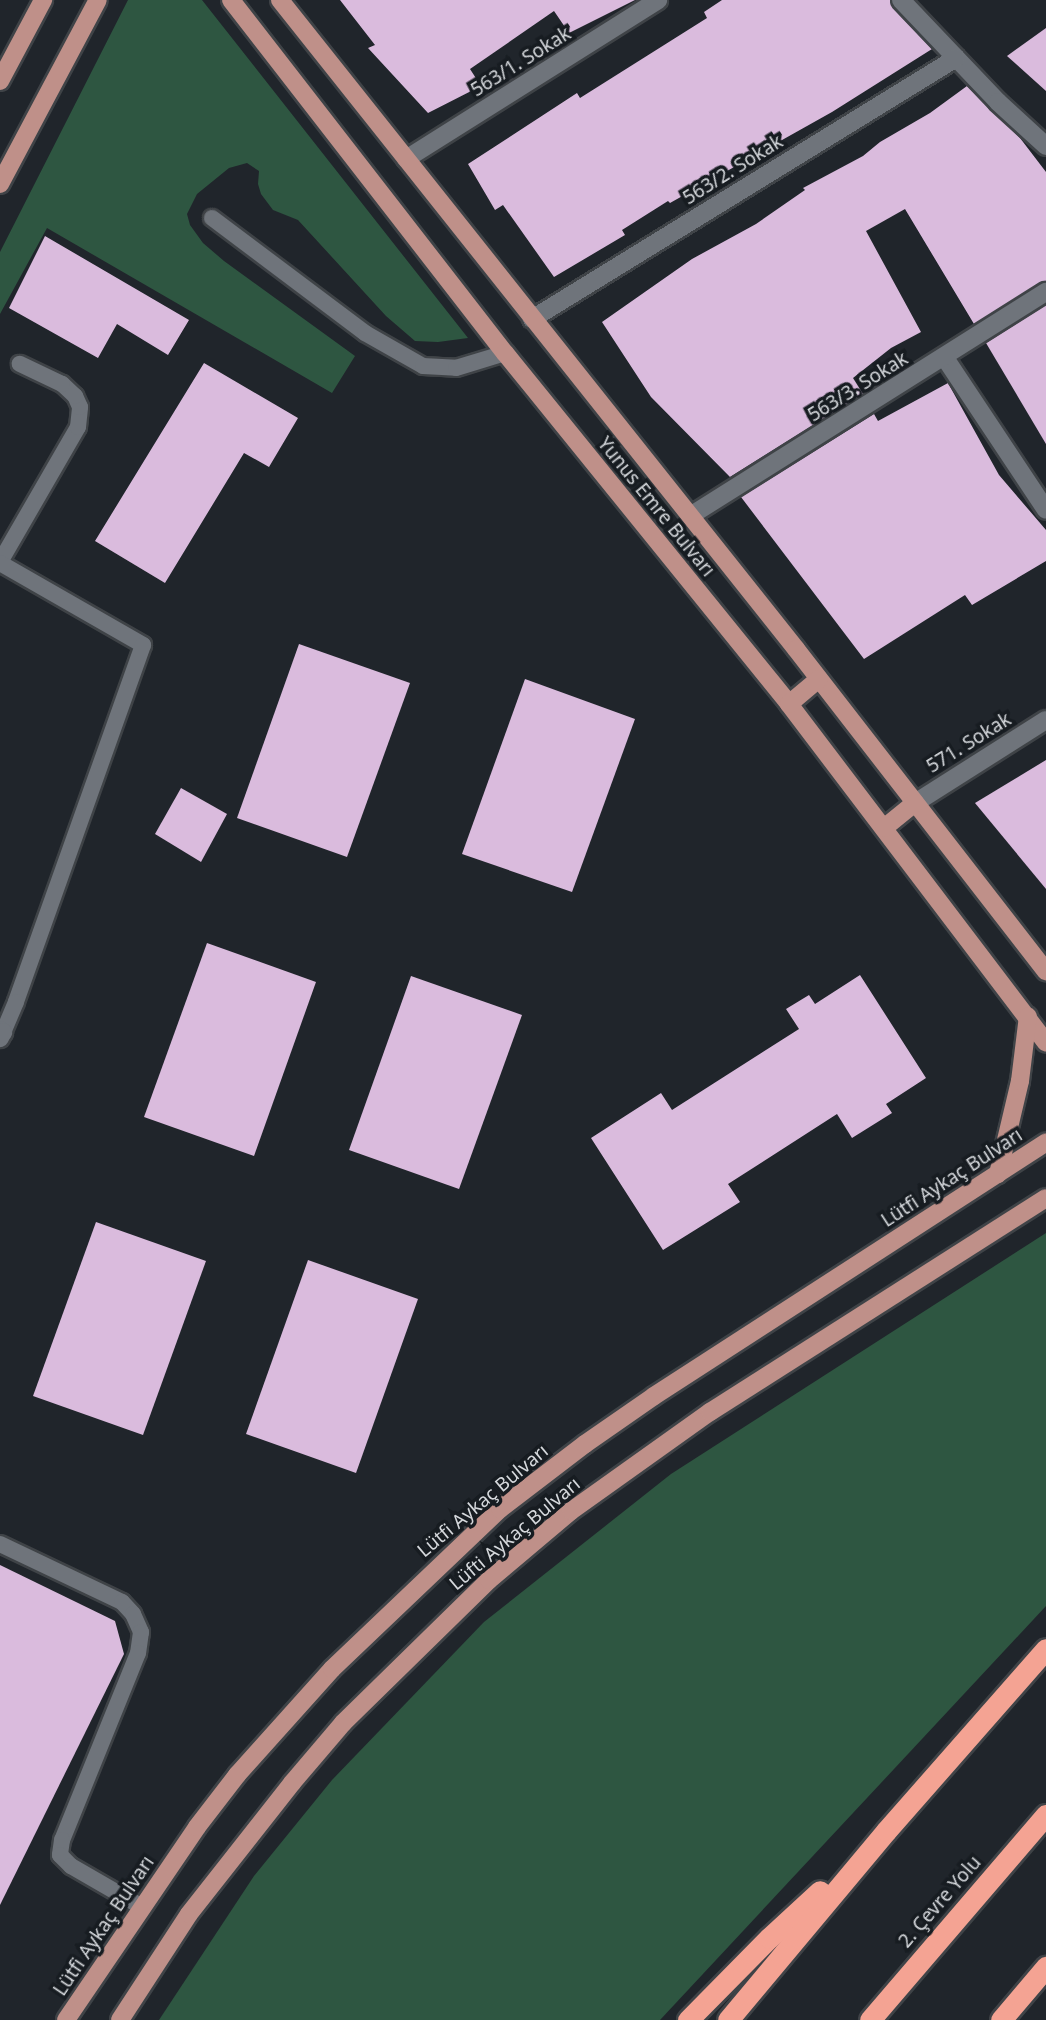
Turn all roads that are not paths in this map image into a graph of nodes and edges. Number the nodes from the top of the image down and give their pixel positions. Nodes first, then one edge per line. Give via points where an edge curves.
1 (43, 0) edge
2 (97, 0) edge
3 (231, 0) edge
4 (279, 0) edge
5 (659, 0) edge
6 (901, 0) edge
7 (956, 58) junction
8 (0, 81) edge
9 (1046, 146) edge
10 (406, 159) junction
11 (0, 184) edge
12 (212, 218) dead end
13 (1046, 292) edge
14 (532, 319) junction
15 (505, 353) junction
16 (945, 358) junction
17 (20, 364) dead end
18 (1046, 510) edge
19 (690, 516) junction
20 (0, 563) edge
21 (819, 679) junction
22 (789, 704) junction
23 (1046, 720) edge
24 (915, 803) junction
25 (884, 828) junction
26 (1046, 971) edge
27 (1028, 1016) junction
28 (1, 1033) edge
29 (1046, 1042) edge
30 (1046, 1142) edge
31 (998, 1174) junction
32 (1046, 1198) edge
33 (0, 1544) edge
34 (1046, 1649) edge
35 (1046, 1815) edge
36 (886, 1831) junction
37 (142, 1907) junction
38 (1046, 1967) edge
39 (66, 2020) edge
40 (120, 2020) edge
41 (688, 2020) edge
42 (728, 2020) edge
43 (870, 2020) edge
44 (1001, 2020) edge

1 - 8 main road
2 - 11 main road
3 - 15 main road, Yunus Emre Bulvarı
4 - 10 main road, Yunus Emre Bulvarı
5 - 10 street, 563/1. Sokak
6 - 7 street
7 - 9 street
7 - 14 street, 563/2. Sokak
10 - 14 main road, Yunus Emre Bulvarı
12 - 15 lane via 365,333 423,366 456,368
13 - 16 street, 563/3. Sokak
14 - 19 main road, Yunus Emre Bulvarı
15 - 22 main road, Yunus Emre Bulvarı
16 - 18 street
16 - 19 street, 563/3. Sokak
17 - 20 lane via 62,384 75,396 80,407 78,427
19 - 21 main road, Yunus Emre Bulvarı
20 - 28 lane via 143,645
21 - 22 main road
21 - 24 main road, Yunus Emre Bulvarı
22 - 25 main road, Yunus Emre Bulvarı
23 - 24 street, 571. Sokak
24 - 25 main road
24 - 26 main road, Yunus Emre Bulvarı
25 - 27 main road, Yunus Emre Bulvarı
27 - 29 main road, Yunus Emre Bulvarı
27 - 31 main road via 1020,1081
30 - 31 main road, Lütfi Aykaç Bulvarı
31 - 37 main road, Lütfi Aykaç Bulvarı via 654,1396 500,1509 323,1678 237,1776
32 - 40 main road, Lüfti Aykaç Bulvarı via 710,1412 571,1511 489,1580 343,1723 292,1783 189,1914
33 - 37 lane via 122,1602 141,1632 138,1653 62,1840 60,1855
34 - 36 highway
35 - 43 highway, 2. Çevre Yolu
36 - 41 highway
36 - 42 highway
37 - 39 main road, Lütfi Aykaç Bulvarı
38 - 44 highway

